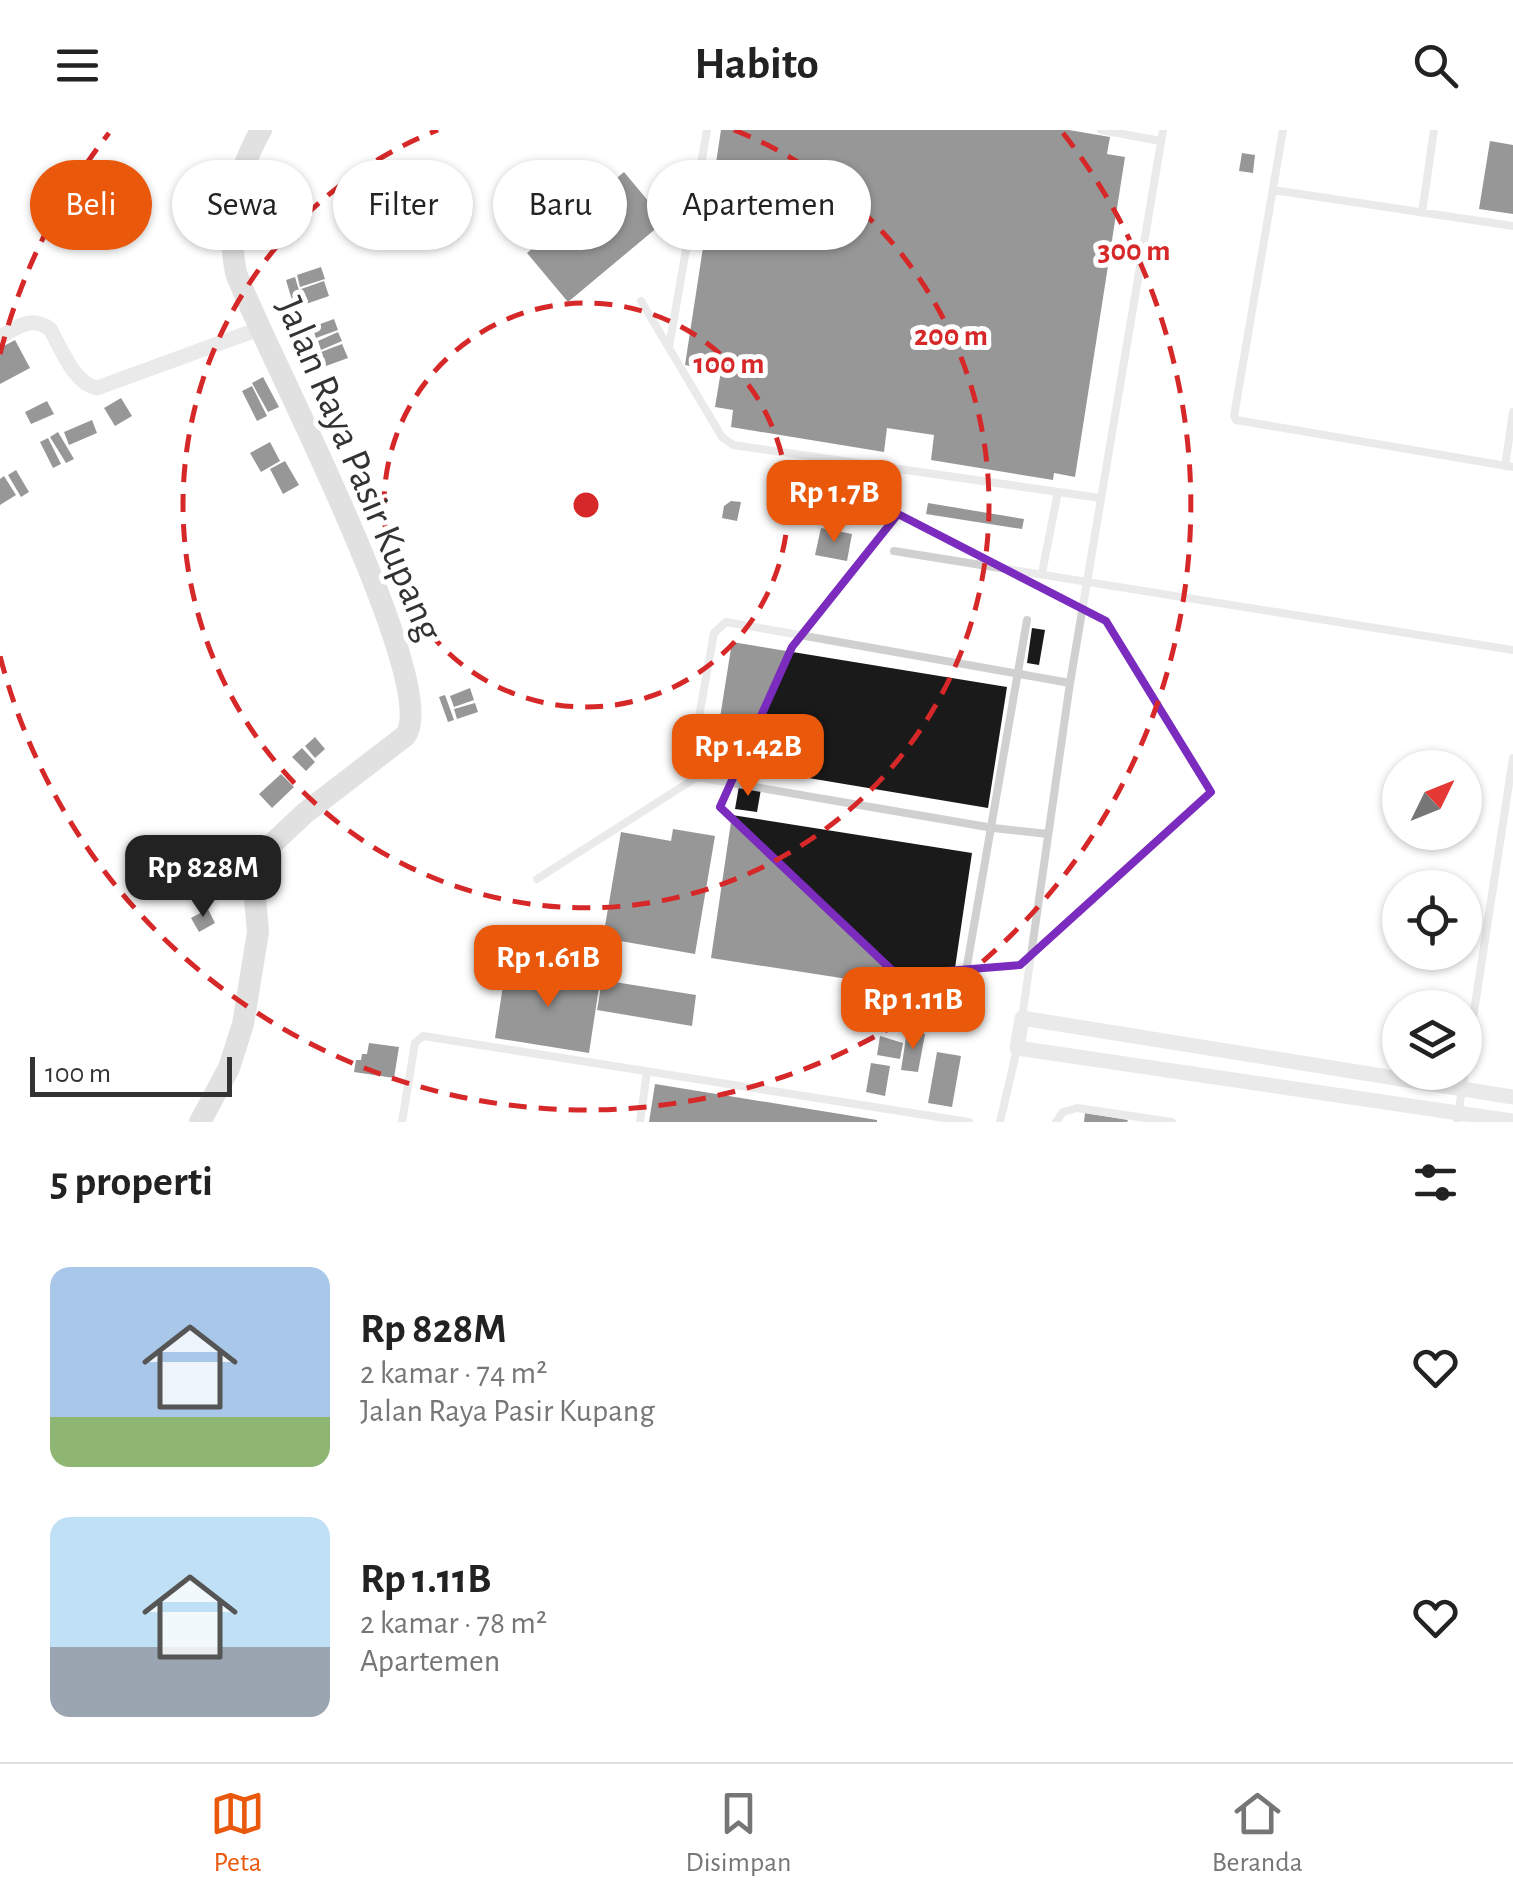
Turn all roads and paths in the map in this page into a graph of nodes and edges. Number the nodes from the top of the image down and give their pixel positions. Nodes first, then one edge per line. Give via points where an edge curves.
1 (261, 130) edge
2 (707, 130) edge
3 (1101, 130) edge
4 (1163, 130) edge
5 (1283, 130) edge
6 (1434, 130) edge
7 (1161, 140) junction
8 (1273, 190) junction
9 (1422, 213) junction
10 (1513, 226) edge
11 (641, 301) dead end
12 (260, 328) junction
13 (0, 338) edge
14 (668, 348) junction
15 (1513, 412) edge
16 (1509, 467) edge
17 (1058, 492) junction
18 (1100, 498) junction
19 (894, 551) dead end
20 (1042, 573) junction
21 (1088, 580) junction
22 (1027, 620) dead end
23 (1513, 650) edge
24 (1016, 675) junction
25 (1070, 683) junction
26 (1513, 758) edge
27 (697, 778) junction
28 (993, 828) junction
29 (1048, 834) junction
30 (537, 879) dead end
31 (965, 978) dead end
32 (1478, 990) edge
33 (1022, 1018) junction
34 (1017, 1048) junction
35 (647, 1072) junction
36 (1382, 1075) edge
37 (1463, 1090) edge
38 (1474, 1090) edge
39 (1513, 1097) edge
40 (1458, 1117) edge
41 (1513, 1120) edge
42 (948, 1121) edge
43 (200, 1122) edge
44 (402, 1122) edge
45 (640, 1122) edge
46 (970, 1122) edge
47 (1000, 1122) edge
48 (1056, 1122) edge
49 (1172, 1122) edge

1 - 12 street, Jalan Raya Pasir Kupang via 239,177 231,223 236,273
2 - 14 lane
3 - 7 lane
4 - 7 lane
5 - 8 lane
6 - 9 lane
7 - 18 lane
8 - 9 lane
8 - 16 lane via 1236,420
9 - 10 lane
11 - 14 lane
12 - 13 street via 96,388 81,380 42,324 27,322
12 - 43 street, Jalan Raya Pasir Kupang via 394,633 412,722 405,736 305,814 257,864 258,932 243,1024
14 - 17 lane via 732,444
15 - 16 lane
17 - 18 lane
17 - 20 lane
18 - 21 lane
19 - 20 lane
20 - 21 lane
21 - 23 lane
21 - 25 lane
22 - 24 lane
24 - 25 lane
24 - 27 lane via 726,622 718,626 711,650 690,767
24 - 28 lane
25 - 29 lane
26 - 32 lane
27 - 28 lane
27 - 30 lane
28 - 29 lane
28 - 31 lane
29 - 33 lane
33 - 34 street
33 - 36 street
34 - 40 street
34 - 47 lane
35 - 42 lane
35 - 44 lane via 423,1036 415,1043
35 - 45 lane
37 - 40 lane
38 - 39 street
40 - 41 street
42 - 46 lane
48 - 49 lane via 1077,1108

